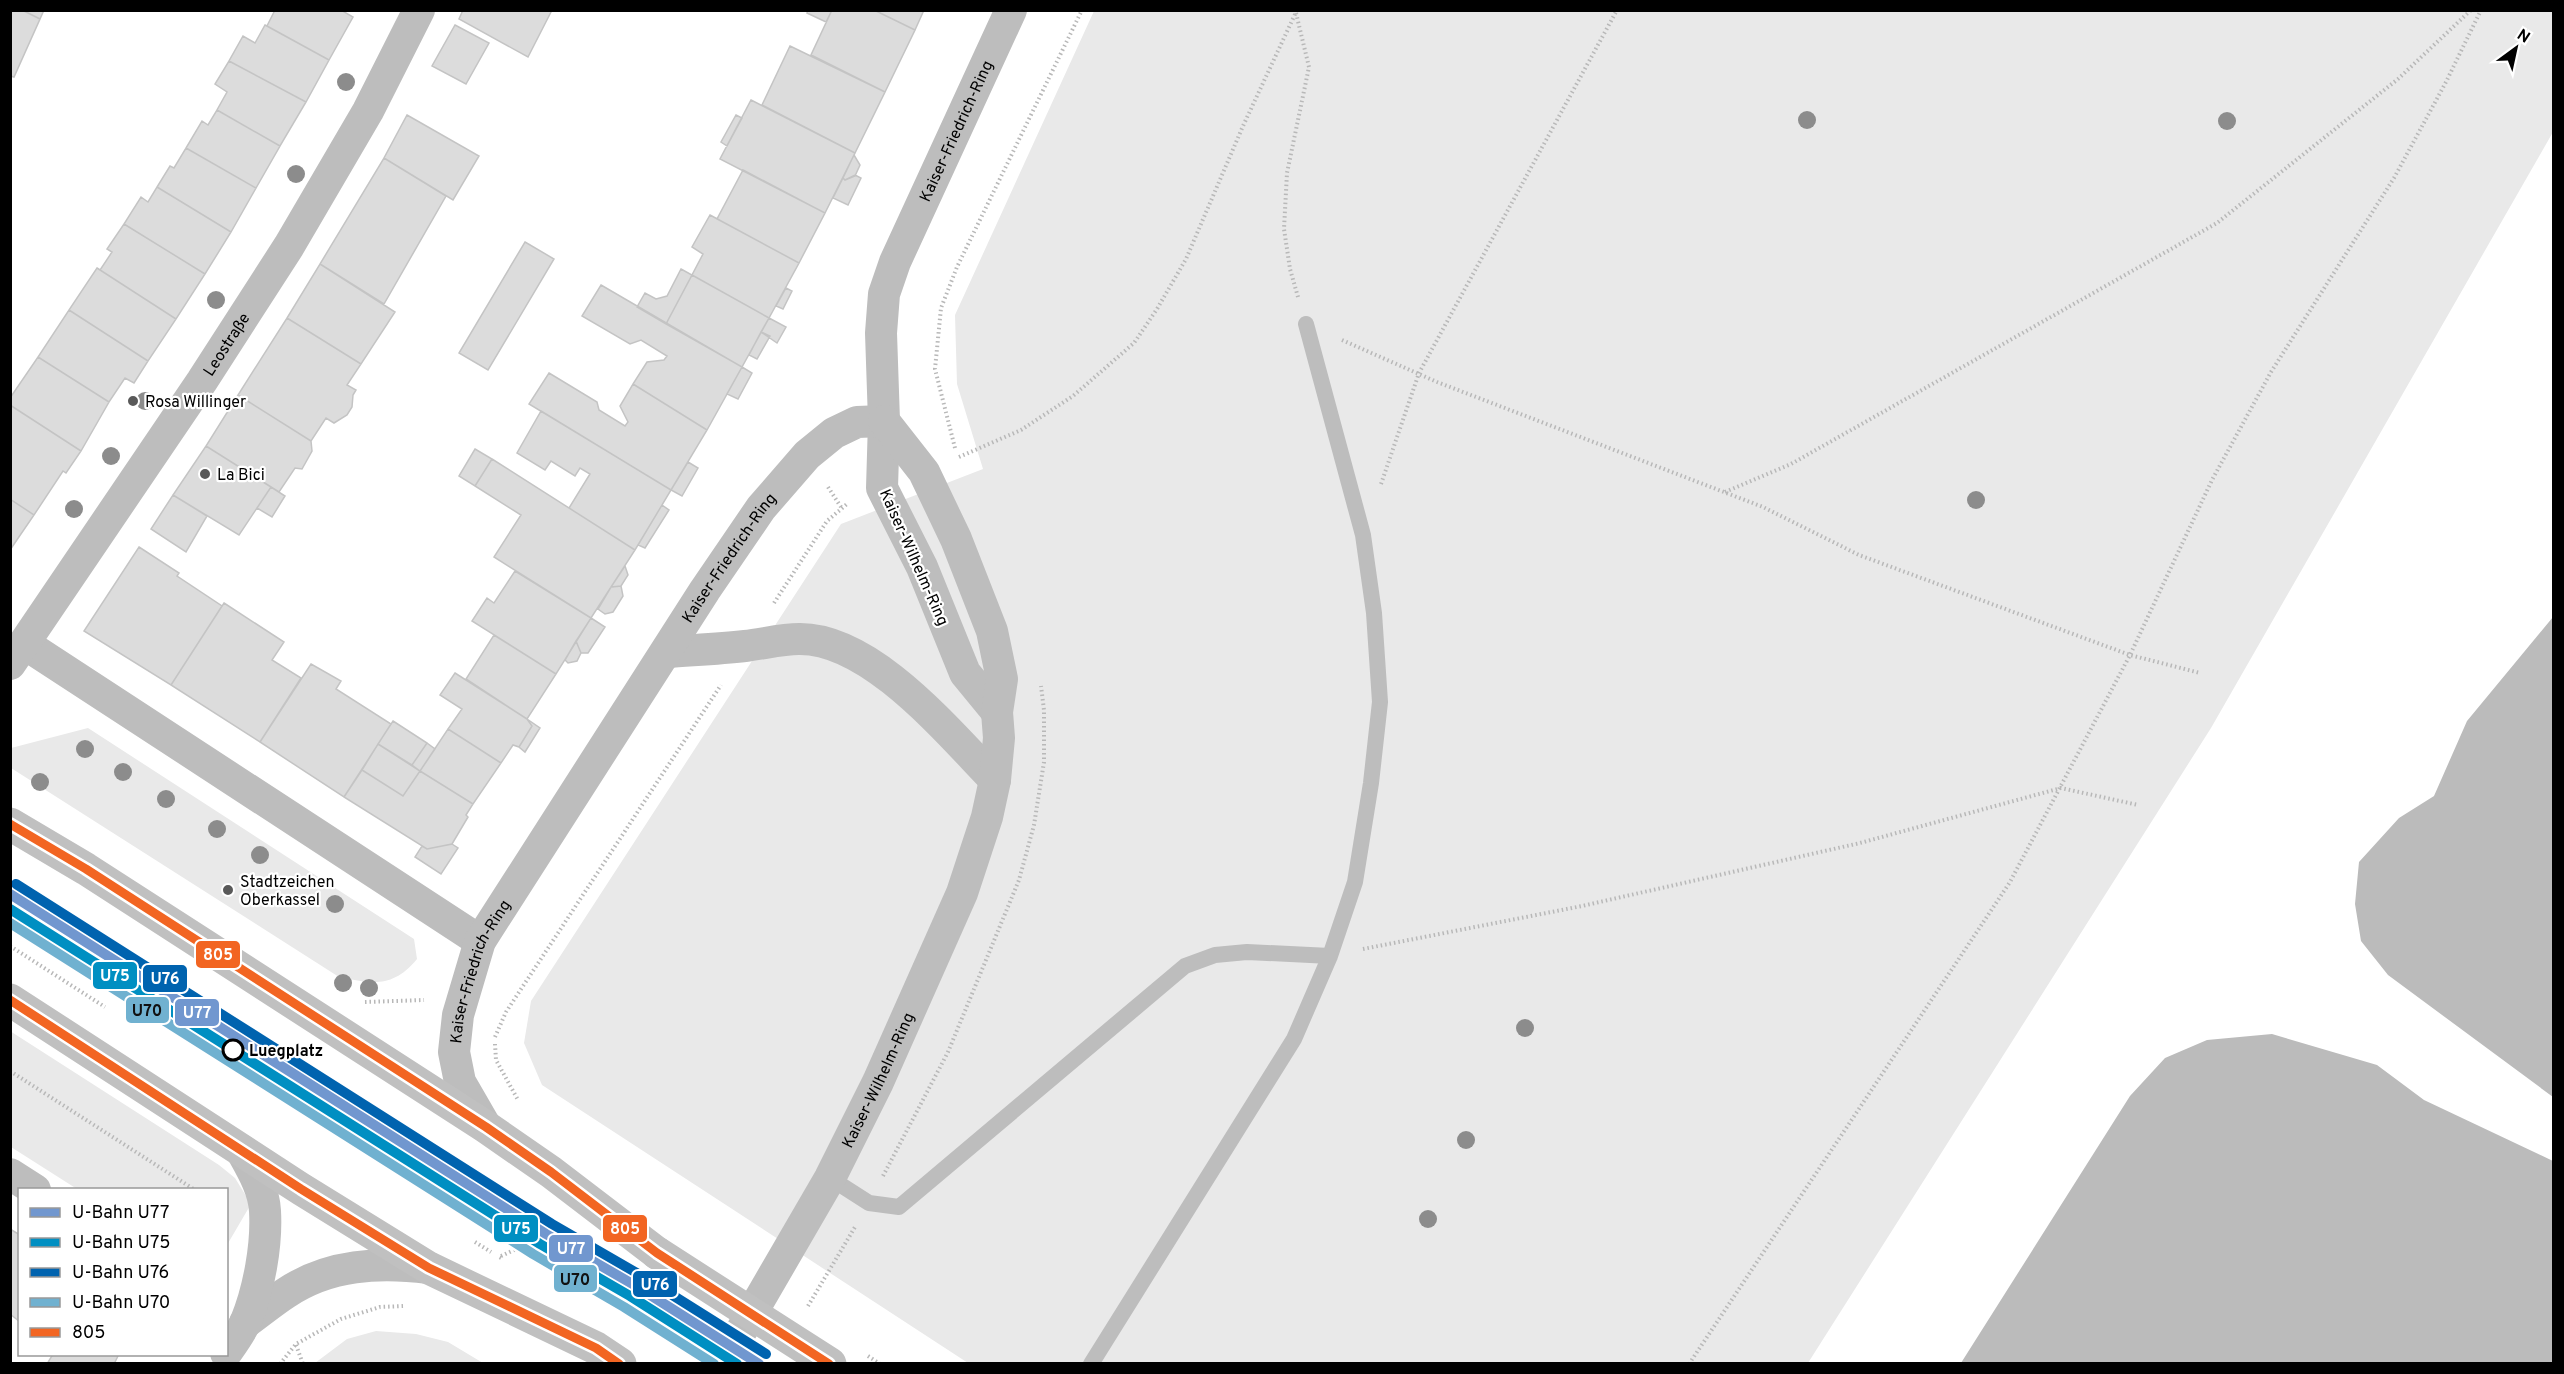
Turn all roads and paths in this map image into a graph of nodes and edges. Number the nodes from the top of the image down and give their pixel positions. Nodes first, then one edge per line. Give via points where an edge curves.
1 (419, 10) edge
2 (1011, 10) edge
3 (1082, 10) edge
4 (1617, 10) edge
5 (2472, 10) edge
6 (2481, 10) edge
7 (1296, 11) edge
8 (1306, 324) junction
9 (1419, 374) junction
10 (884, 421) junction
11 (958, 458) junction
12 (924, 472) junction
13 (882, 488) junction
14 (1724, 493) junction
15 (1363, 535) junction
16 (747, 646) junction
17 (667, 652) junction
18 (18, 654) edge
19 (2130, 655) junction
20 (2200, 673) dead end
21 (997, 712) junction
22 (995, 780) junction
23 (2061, 788) junction
24 (2138, 805) dead end
25 (10, 824) edge
26 (10, 881) edge
27 (480, 941) junction
28 (10, 946) edge
29 (1330, 956) junction
30 (134, 958) dead end
31 (10, 1000) edge
32 (105, 1007) dead end
33 (10, 1071) edge
34 (508, 1083) dead end
35 (486, 1127) junction
36 (241, 1150) junction
37 (550, 1172) junction
38 (10, 1174) edge
39 (830, 1178) junction
40 (31, 1188) edge
41 (192, 1188) edge
42 (501, 1194) dead end
43 (527, 1210) junction
44 (475, 1242) dead end
45 (499, 1257) junction
46 (508, 1263) dead end
47 (429, 1268) junction
48 (380, 1307) dead end
49 (236, 1317) edge
50 (296, 1344) junction
51 (228, 1347) edge
52 (608, 1356) edge
53 (280, 1364) edge
54 (303, 1364) edge
55 (722, 1364) edge
56 (830, 1364) edge
57 (1091, 1364) edge
58 (1689, 1364) edge

1 - 18 street, Leostraße via 368,111 289,246
2 - 10 street, Kaiser-Friedrich-Ring via 895,262 884,294
3 - 11 path via 957,267 941,308 934,369
4 - 9 path
5 - 14 path via 2398,79 2217,223 1791,464
6 - 19 path via 2394,178 2271,372 2212,480
7 - 8 path via 1309,67 1287,173 1284,229 1290,269
7 - 11 path via 1186,259 1134,343 1056,408 1021,430
8 - 9 path
8 - 15 lane
9 - 14 path
9 - 15 path
10 - 12 street, Kaiser-Wilhelm-Ring
10 - 13 street, Kaiser-Wilhelm-Ring
10 - 17 street, Kaiser-Friedrich-Ring via 857,422 834,433 807,455 761,507
11 - 12 path
12 - 21 street, Kaiser-Wilhelm-Ring via 992,631 1002,679
13 - 16 path via 841,507 827,520
13 - 21 street, Kaiser-Wilhelm-Ring via 922,567 965,673
14 - 19 path via 1763,507 1859,555
15 - 29 lane via 1374,613 1380,702 1355,882
16 - 17 street
16 - 22 street via 801,639 851,652 904,690
16 - 34 path via 506,1012 495,1038 496,1060
17 - 27 street, Kaiser-Friedrich-Ring
18 - 27 street
19 - 20 path
19 - 23 path
21 - 22 street, Kaiser-Wilhelm-Ring
22 - 39 street, Kaiser-Wilhelm-Ring via 962,893 878,1082
23 - 24 path
23 - 29 path via 1860,843 1582,906
23 - 58 path via 2010,882
25 - 35 main road via 116,887
26 - 30 path
27 - 35 street, Kaiser-Friedrich-Ring via 458,1015 454,1052 460,1082
28 - 32 path
29 - 39 lane via 1247,951 1215,955 1185,966 899,1207 869,1203
29 - 57 lane via 1294,1039
31 - 36 main road
33 - 41 path
35 - 37 main road
36 - 47 main road
36 - 49 street via 256,1178 265,1210 257,1279
37 - 43 path
37 - 56 main road, bridge via 657,1254
38 - 40 street
39 - 55 street, Kaiser-Wilhelm-Ring
42 - 43 path
43 - 45 path via 557,1230
44 - 45 path
45 - 46 path
47 - 49 street via 358,1265 327,1274
47 - 52 main road
48 - 50 path via 341,1319
49 - 51 street
50 - 53 path
50 - 54 path

